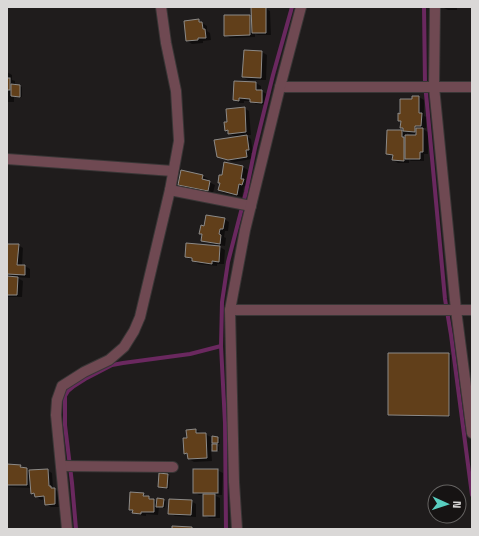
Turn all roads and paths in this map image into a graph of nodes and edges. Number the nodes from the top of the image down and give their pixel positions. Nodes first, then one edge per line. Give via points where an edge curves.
1 (161, 7) edge
2 (301, 7) edge
3 (434, 7) edge
4 (280, 87) junction
5 (434, 87) junction
6 (472, 87) edge
7 (7, 159) edge
8 (172, 171) junction
9 (170, 190) junction
10 (251, 206) junction
11 (230, 310) junction
12 (456, 310) junction
13 (472, 310) edge
14 (472, 433) edge
15 (61, 466) junction
16 (173, 467) dead end
17 (67, 529) edge
18 (237, 529) edge

1 - 8 street via 176,91 179,141
2 - 4 street
3 - 5 street
4 - 5 street
4 - 10 street
5 - 6 street
5 - 12 street
7 - 8 street
8 - 9 street
9 - 10 street
9 - 15 street via 140,316 134,331 124,347 109,360 62,386 57,400 56,415
10 - 11 street
11 - 12 street
11 - 18 street
12 - 13 street
12 - 14 street
15 - 16 street
15 - 17 street

